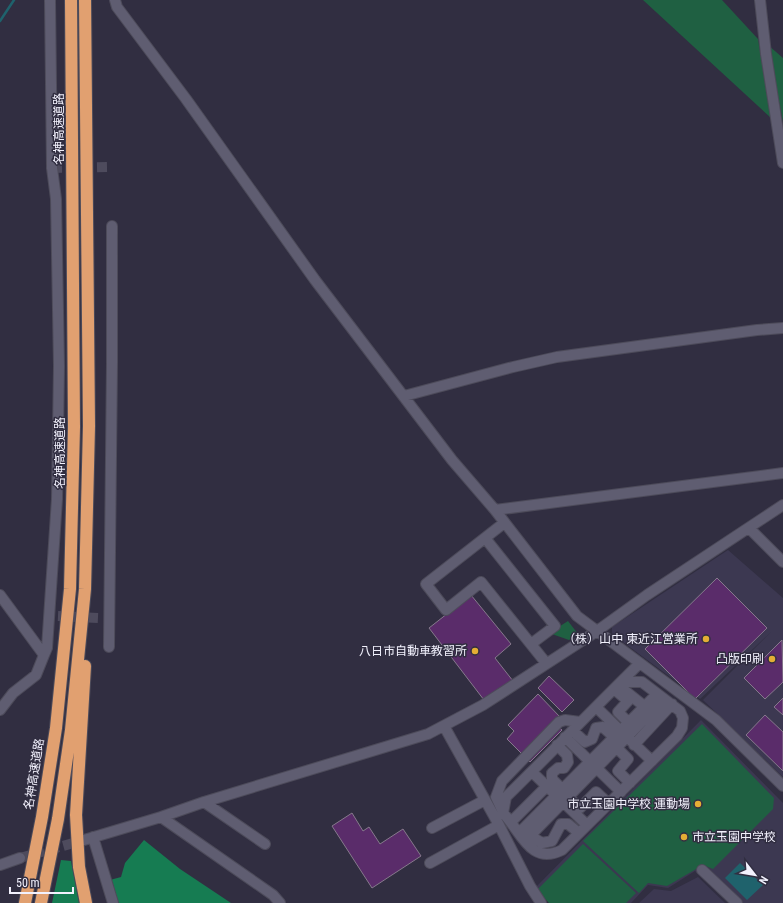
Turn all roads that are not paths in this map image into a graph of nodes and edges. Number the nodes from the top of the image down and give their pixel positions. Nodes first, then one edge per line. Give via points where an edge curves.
1 (50, 0) edge
2 (71, 0) edge
3 (86, 0) edge
4 (115, 0) edge
5 (760, 0) edge
6 (783, 163) edge
7 (112, 226) dead end
8 (783, 328) edge
9 (404, 396) junction
10 (783, 473) edge
11 (88, 495) junction
12 (783, 505) edge
13 (494, 510) junction
14 (504, 523) junction
15 (749, 528) junction
16 (485, 538) junction
17 (783, 562) edge
18 (0, 595) edge
19 (597, 631) junction
20 (531, 644) junction
21 (109, 647) dead end
22 (44, 655) junction
23 (546, 663) junction
24 (640, 663) junction
25 (616, 687) junction
26 (664, 699) junction
27 (644, 706) junction
28 (596, 707) junction
29 (0, 710) edge
30 (580, 722) junction
31 (628, 722) junction
32 (444, 726) junction
33 (569, 734) junction
34 (624, 737) junction
35 (557, 745) junction
36 (617, 748) junction
37 (652, 761) junction
38 (593, 765) junction
39 (532, 772) junction
40 (630, 783) junction
41 (546, 786) junction
42 (783, 786) edge
43 (621, 792) junction
44 (562, 795) junction
45 (485, 800) junction
46 (204, 802) junction
47 (609, 804) junction
48 (503, 813) junction
49 (161, 817) junction
50 (512, 822) junction
51 (499, 825) junction
52 (588, 825) junction
53 (432, 828) dead end
54 (533, 832) junction
55 (579, 833) junction
56 (522, 837) junction
57 (265, 844) dead end
58 (20, 858) tunnel mouth
59 (430, 863) dead end
60 (0, 865) edge
61 (702, 870) dead end
62 (538, 902) edge
63 (25, 903) edge
64 (41, 903) edge
65 (86, 903) edge
66 (113, 903) edge
67 (280, 903) edge
68 (736, 903) edge

1 - 22 street via 52,168 56,199 60,366 54,616
2 - 63 highway, 名神高速道路 via 74,426 70,588 56,728
3 - 11 highway
4 - 9 street via 117,7 311,274
5 - 6 street
7 - 21 street via 112,363 105,618
8 - 9 street via 557,358 512,367
9 - 13 street
10 - 13 street
11 - 64 highway via 81,639 71,730 58,819
11 - 65 highway via 85,691 76,815 79,867
12 - 15 street
13 - 14 street
14 - 16 street
14 - 19 street via 577,616
15 - 17 street
15 - 19 street
16 - 20 street via 555,626
16 - 20 street via 426,584 446,610 481,582
18 - 22 street
19 - 23 street
19 - 24 street
20 - 23 street
22 - 29 street via 36,675 13,693
23 - 32 street via 483,705
24 - 25 street
24 - 42 street via 716,720
25 - 26 street via 623,682 642,682
25 - 27 street
25 - 28 street
25 - 31 street via 628,701 618,712
26 - 27 street
26 - 34 street
26 - 37 street via 680,711 683,718 682,728
27 - 31 street
28 - 30 street
28 - 34 street
30 - 33 street
30 - 48 street via 559,722 502,781 496,798
31 - 34 street
32 - 45 street
32 - 46 street via 428,734
33 - 34 street via 585,742 592,739 596,728 603,727
33 - 35 street
33 - 38 street
34 - 36 street
34 - 37 street
34 - 38 street
35 - 39 street
35 - 44 street via 567,755 568,762 564,768 558,768 552,773 552,779
36 - 38 street
36 - 40 street via 628,759 618,771
37 - 40 street
38 - 43 street
38 - 44 street
39 - 41 street
39 - 48 street via 506,797
40 - 43 street
41 - 44 street
41 - 50 street
43 - 47 street
44 - 47 street via 580,808 596,792
44 - 52 street
44 - 54 street
44 - 56 street
45 - 51 street
45 - 53 street
46 - 49 street
46 - 57 street
47 - 52 street
48 - 50 street
49 - 66 street via 89,838
49 - 67 street
50 - 56 street
51 - 59 street
51 - 62 street
52 - 55 street
54 - 55 street via 534,838 542,843 552,841 561,824 568,824
54 - 56 street
55 - 56 street via 562,850 552,855 536,852
58 - 60 street
61 - 68 street

